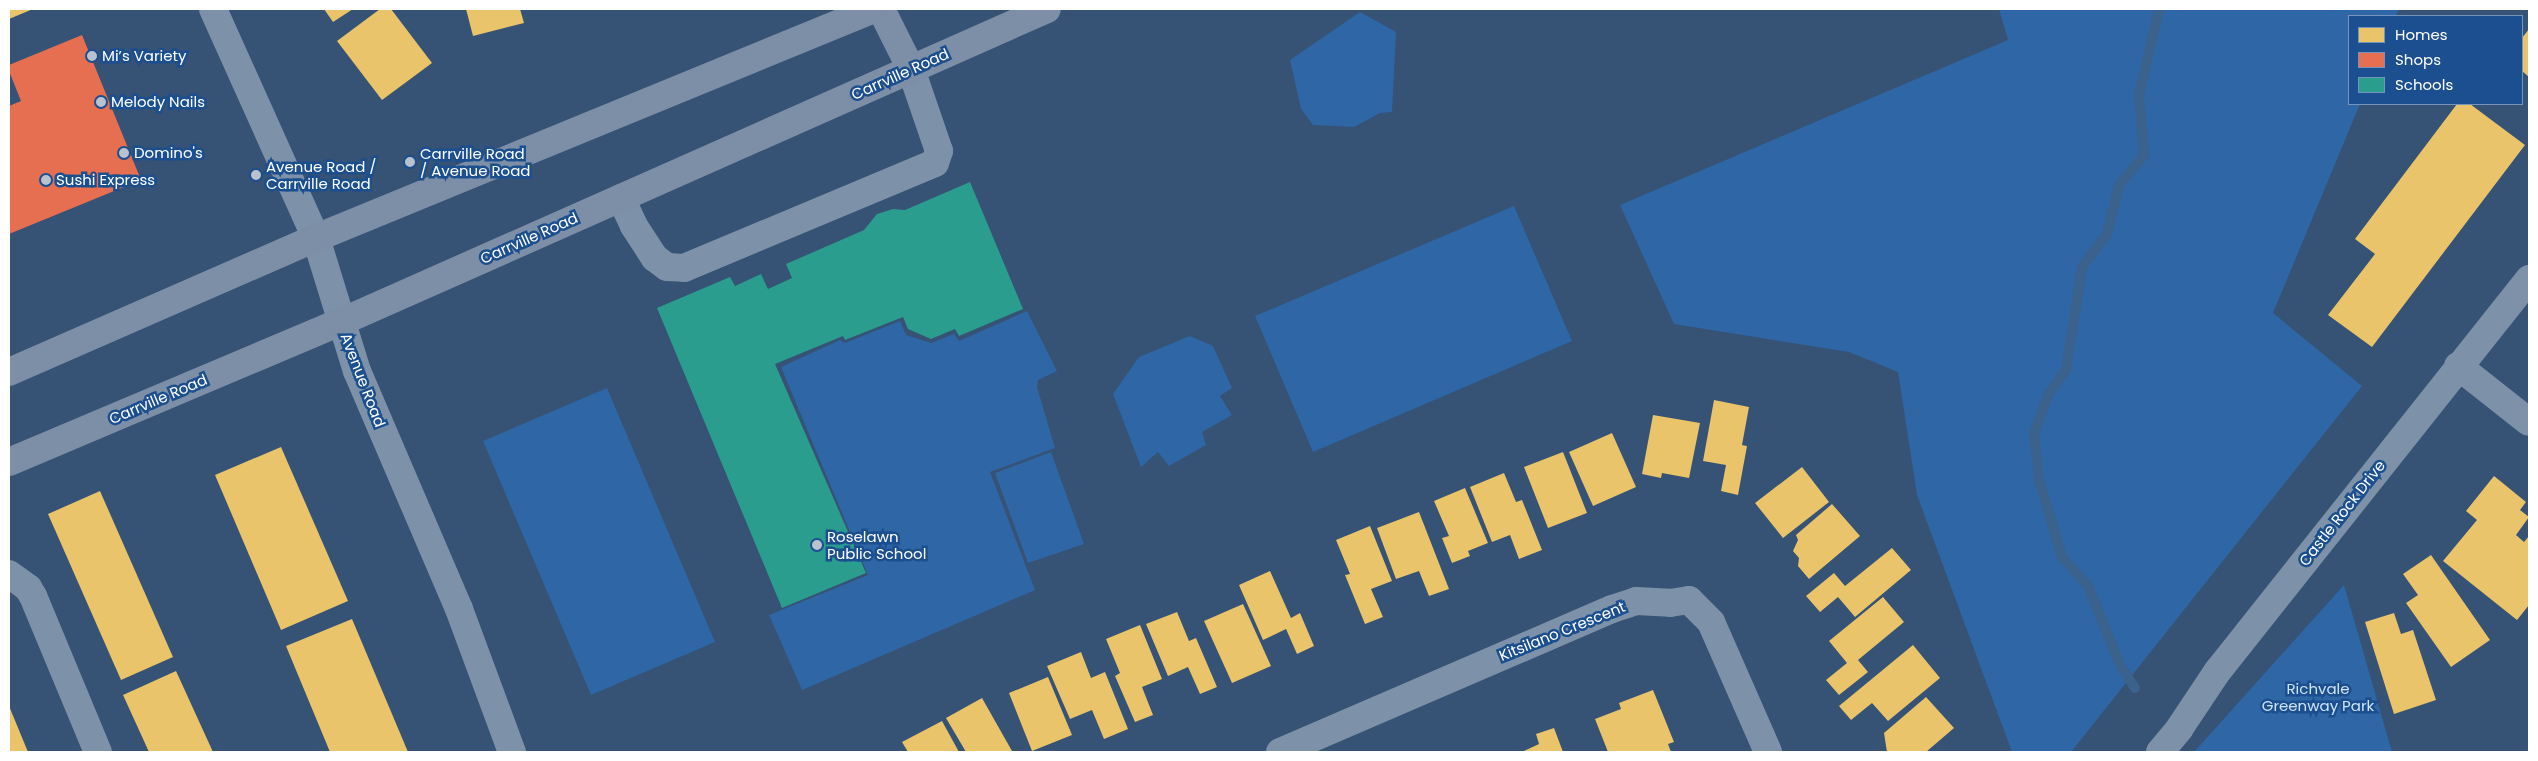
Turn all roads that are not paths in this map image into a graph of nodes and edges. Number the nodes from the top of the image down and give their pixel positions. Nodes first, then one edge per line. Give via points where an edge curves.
1 (213, 9) edge
2 (874, 9) edge
3 (881, 9) edge
4 (1047, 9) edge
5 (911, 69) junction
6 (621, 198) junction
7 (316, 238) junction
8 (2529, 279) edge
9 (341, 322) junction
10 (2458, 366) junction
11 (9, 372) edge
12 (2529, 422) edge
13 (9, 462) edge
14 (9, 574) edge
15 (98, 752) edge
16 (512, 752) edge
17 (1280, 752) edge
18 (1768, 752) edge
19 (2160, 752) edge

1 - 7 street, Avenue Road
2 - 7 main road
3 - 5 main road
4 - 5 main road, Carrville Road
5 - 6 main road, Carrville Road
5 - 6 street via 939,150 935,163 684,268 667,267 655,258
6 - 9 main road, Carrville Road
7 - 9 street, Avenue Road
7 - 11 main road
8 - 10 street, Castle Rock Drive
9 - 13 main road, Carrville Road
9 - 16 street, Avenue Road via 357,371 459,609
10 - 12 street
10 - 19 street, Castle Rock Drive via 2217,672 2179,730
14 - 15 street via 28,588 33,596
17 - 18 street, Kitsilano Crescent via 1612,608 1636,601 1689,600 1711,622

